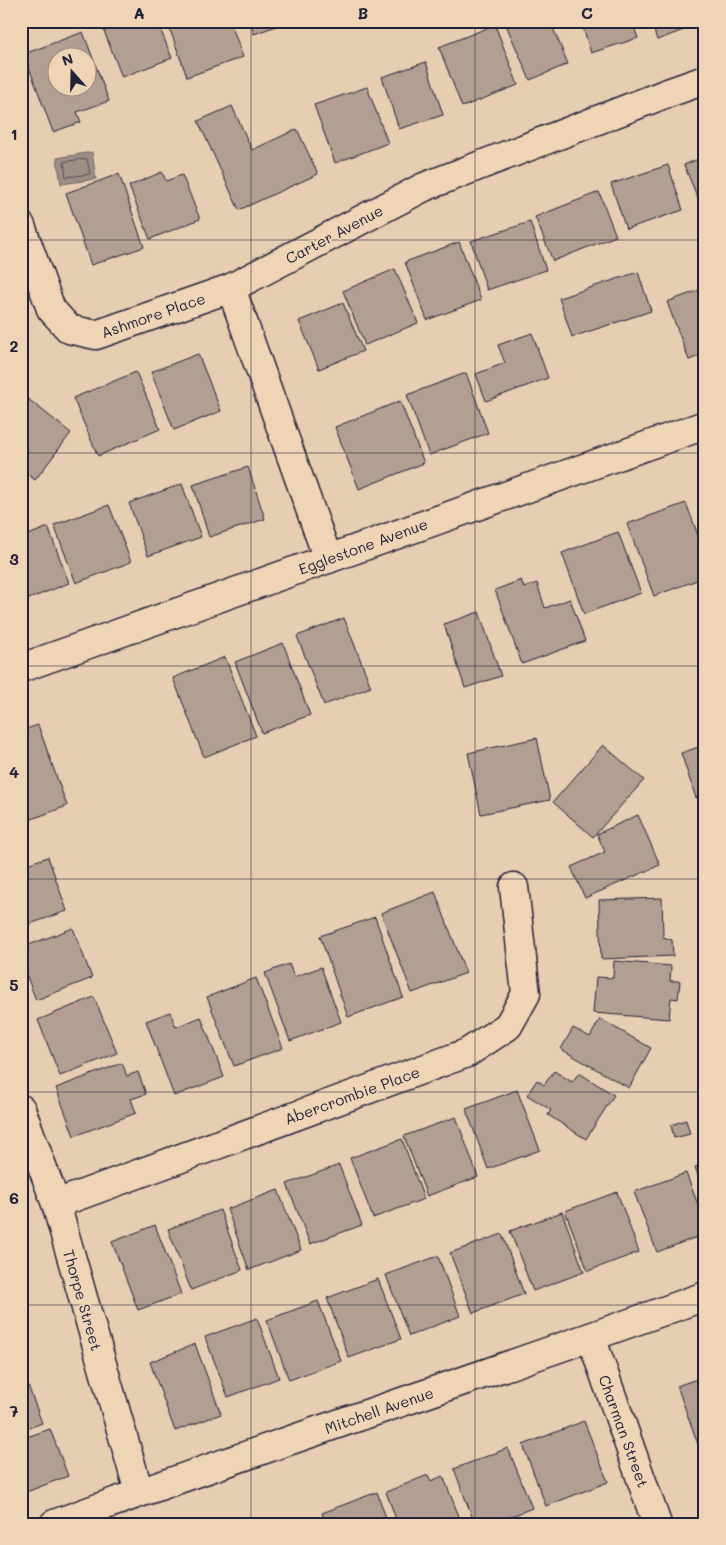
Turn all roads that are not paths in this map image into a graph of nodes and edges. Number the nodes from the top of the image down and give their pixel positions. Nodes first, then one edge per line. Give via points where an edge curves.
1 (705, 80) edge
2 (21, 226) edge
3 (231, 288) junction
4 (705, 425) edge
5 (328, 559) junction
6 (21, 668) edge
7 (514, 887) dead end
8 (21, 1109) edge
9 (56, 1204) junction
10 (705, 1296) edge
11 (591, 1337) junction
12 (139, 1492) junction
13 (54, 1524) edge
14 (658, 1524) edge

1 - 3 street, Carter Avenue via 424,187
2 - 3 street, Ashmore Place via 51,308 69,329 96,335
3 - 5 street
4 - 5 street, Egglestone Avenue
5 - 6 street, Egglestone Avenue
7 - 9 street, Abercrombie Place via 526,994 508,1026 467,1053
8 - 9 street, Thorpe Street
9 - 12 street, Thorpe Street
10 - 11 street, Mitchell Avenue
11 - 12 street, Mitchell Avenue
11 - 14 street, Charman Street
12 - 13 street, Mitchell Avenue

